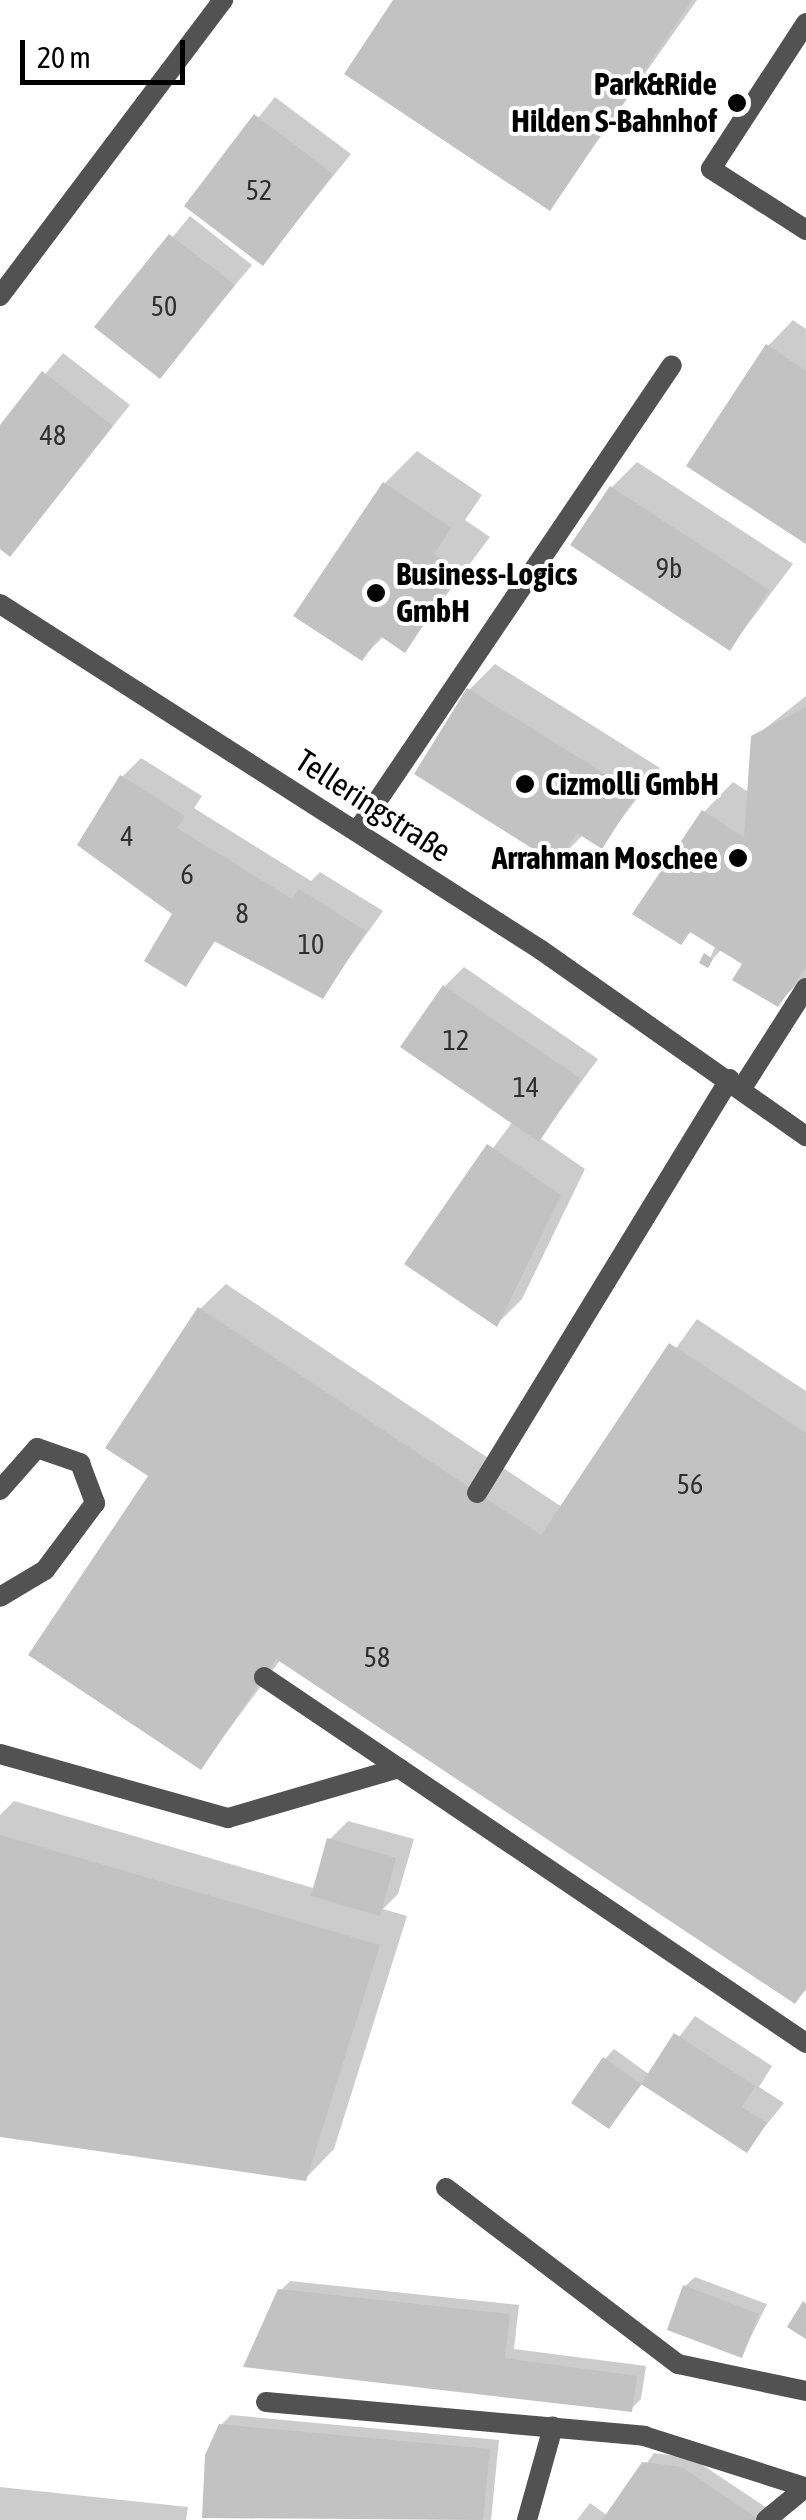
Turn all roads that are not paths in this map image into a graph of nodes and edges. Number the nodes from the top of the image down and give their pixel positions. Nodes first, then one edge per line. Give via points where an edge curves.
1 (223, 0) edge
2 (806, 23) edge
3 (806, 230) edge
4 (0, 296) edge
5 (672, 365) dead end
6 (0, 604) edge
7 (357, 830) junction
8 (806, 988) edge
9 (736, 1084) junction
10 (806, 1136) edge
11 (0, 1490) edge
12 (477, 1493) dead end
13 (0, 1598) edge
14 (264, 1677) dead end
15 (0, 1754) edge
16 (399, 1768) junction
17 (806, 2043) edge
18 (446, 2188) dead end
19 (806, 2391) edge
20 (266, 2402) dead end
21 (552, 2427) junction
22 (806, 2487) edge
23 (527, 2520) edge
24 (766, 2520) edge

1 - 4 street
2 - 3 street via 711,169
5 - 7 street
6 - 7 street, Telleringstraße
7 - 9 street, Telleringstraße
8 - 9 street
9 - 10 street, Telleringstraße
9 - 12 street
11 - 13 street via 37,1448 80,1464 95,1503 45,1570
14 - 16 street
15 - 16 street via 228,1818
16 - 17 street
18 - 19 street via 678,2364
20 - 21 street
21 - 22 street via 644,2436
21 - 23 street
22 - 24 street

